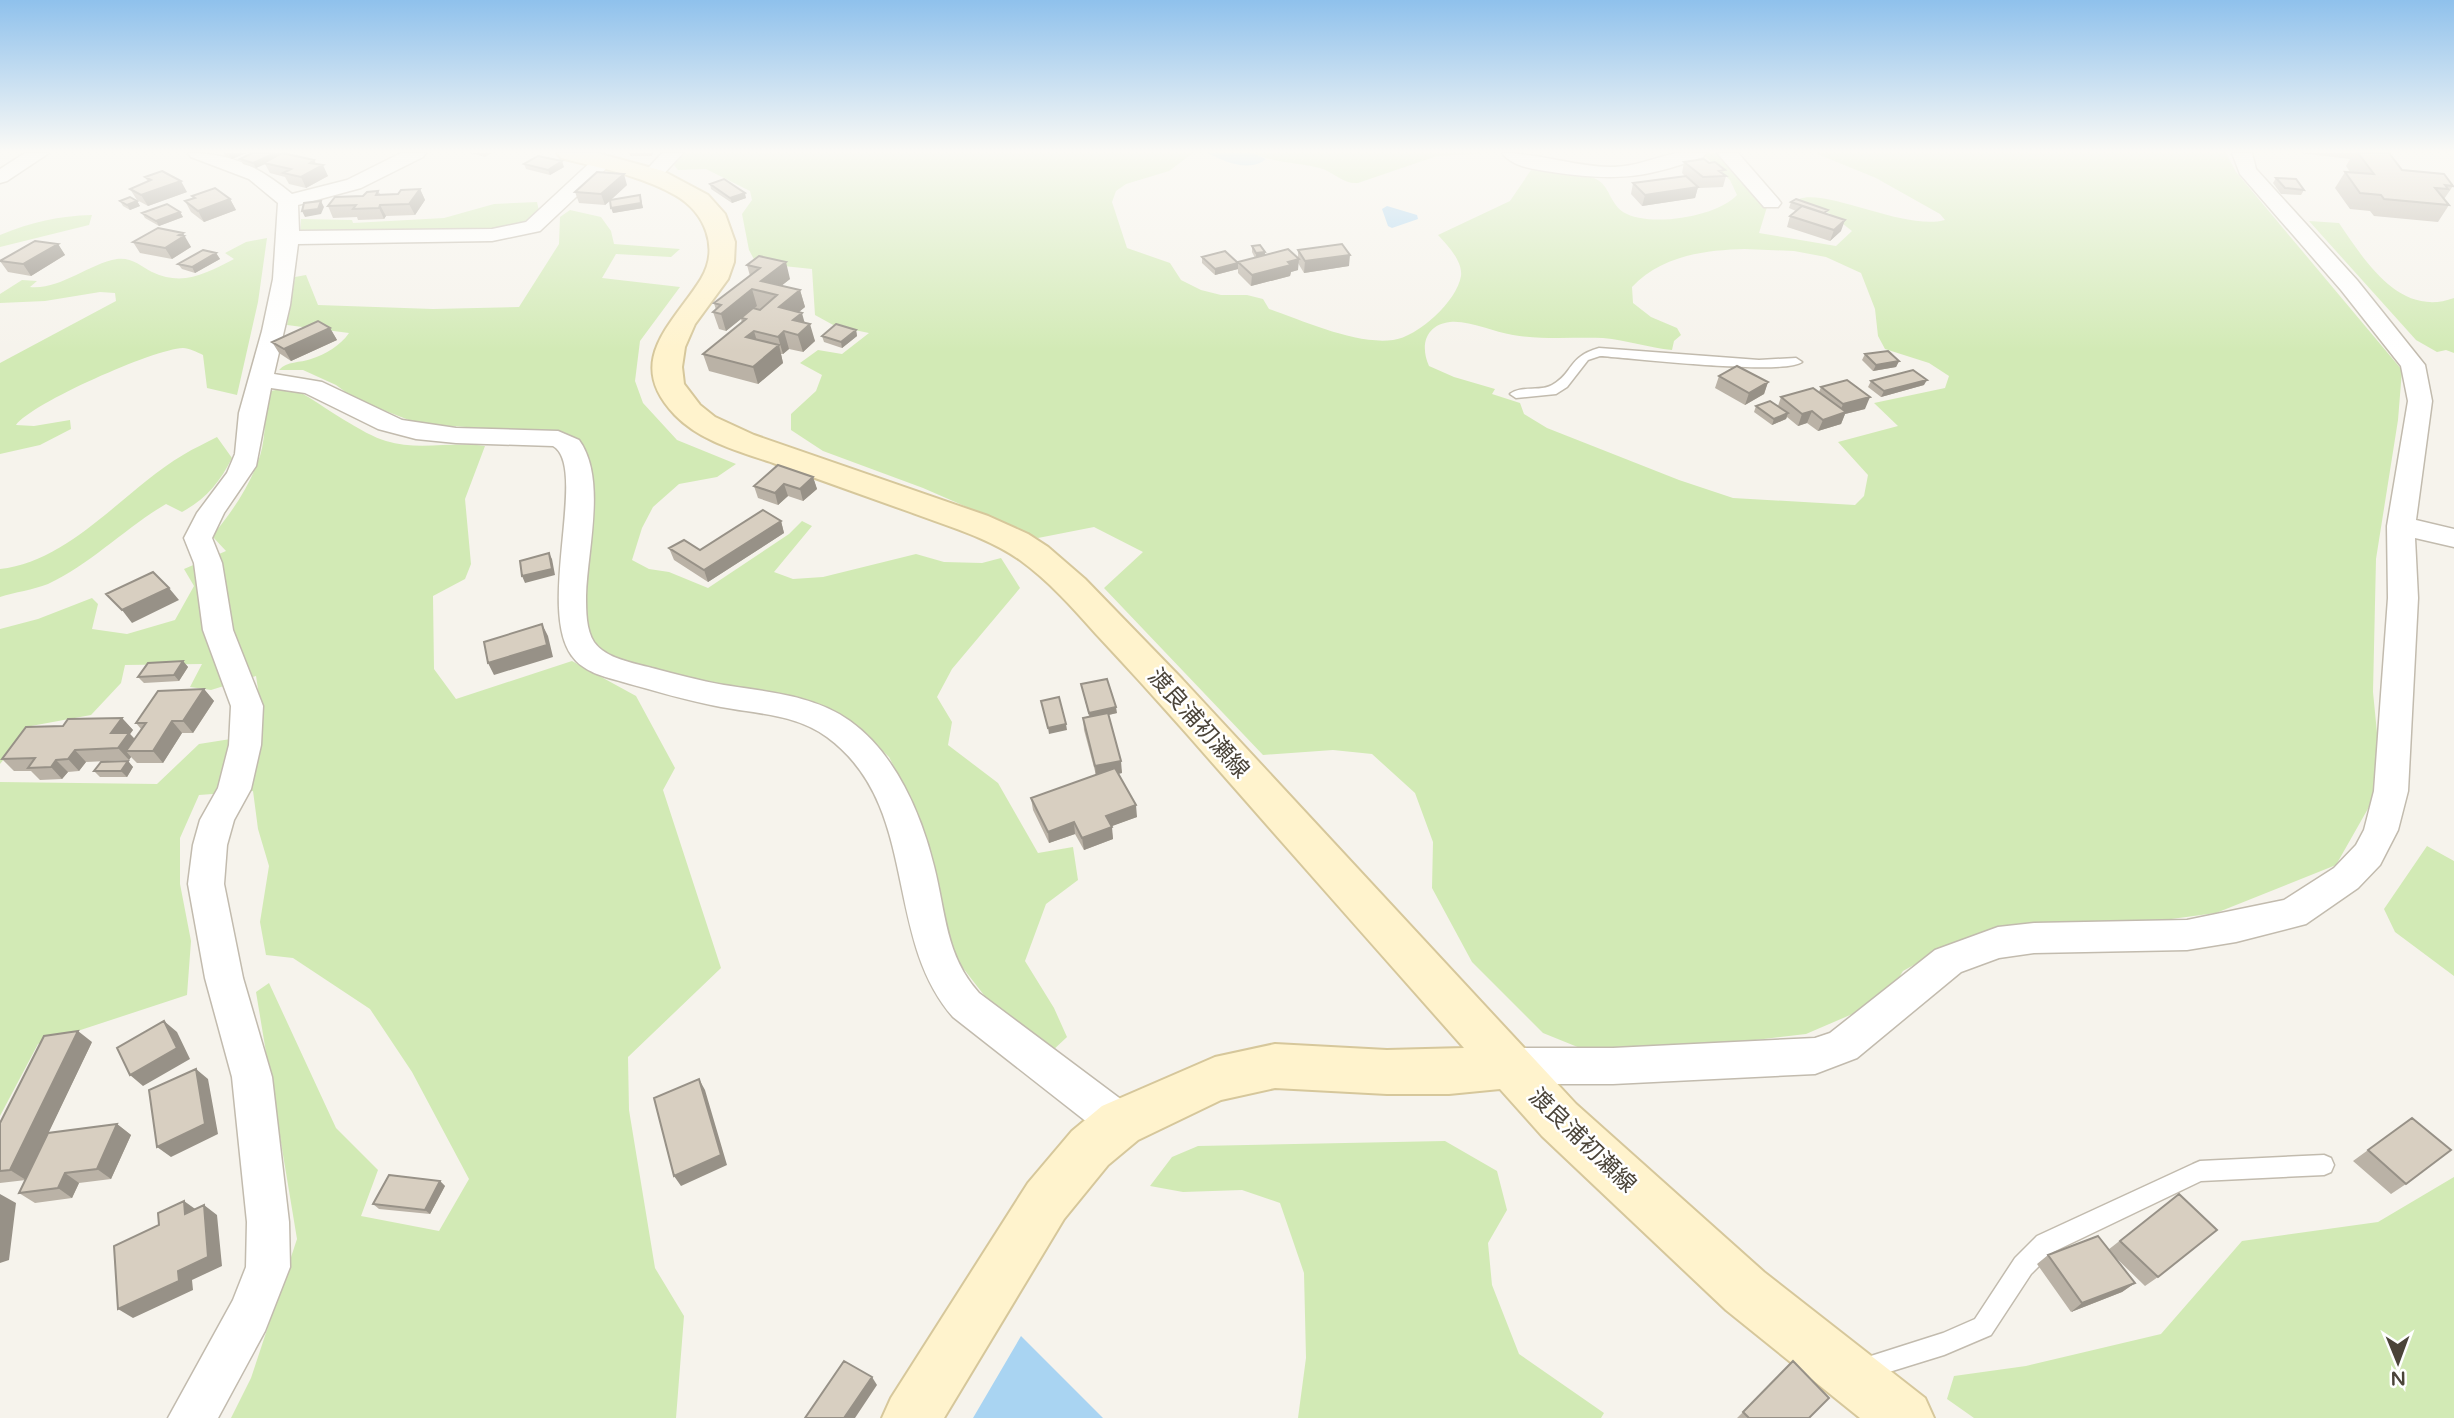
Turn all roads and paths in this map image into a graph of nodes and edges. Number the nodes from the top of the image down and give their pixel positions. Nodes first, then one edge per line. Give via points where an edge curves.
1 (288, 219) edge
2 (541, 219) edge
3 (715, 219) edge
4 (2291, 219) edge
5 (288, 238) junction
6 (1796, 362) dead end
7 (263, 380) junction
8 (1516, 394) dead end
9 (2401, 526) junction
10 (2454, 538) edge
11 (1508, 1066) junction
12 (1120, 1123) junction
13 (2323, 1165) dead end
14 (1880, 1404) edge
15 (192, 1418) edge
16 (911, 1418) edge

1 - 5 street
2 - 5 street via 533,227 492,234
3 - 11 main road, 渡良浦初瀬線 via 722,256 718,272 681,323 667,362 668,380 688,414 743,442 976,524 1036,555 1073,587 1169,689
4 - 9 street via 2413,365 2420,401
5 - 7 street
6 - 8 lane via 1759,365 1599,352 1584,357 1552,391
7 - 12 street via 313,387 363,415 397,427 558,439 570,446 578,462 572,590 575,633 582,649 603,664 634,674 819,715 855,742 887,786 912,849 925,915 949,985 966,1005
7 - 15 street via 252,410 246,462 198,538 208,563 218,630 247,706 246,745 234,789 217,820 206,884 224,978 252,1077 268,1222 268,1267 248,1315
9 - 10 street
9 - 11 street via 2403,598 2391,791 2381,830 2368,855 2346,878 2293,914 2187,935 1998,943 1948,961 1843,1046 1815,1056
11 - 12 main road via 1387,1073 1275,1066 1215,1079
11 - 14 main road, 渡良浦初瀬線 via 1653,1208
12 - 16 main road via 1090,1148 1046,1201
13 - 14 lane via 2200,1171 2045,1244 2023,1266 1983,1327 1944,1344

